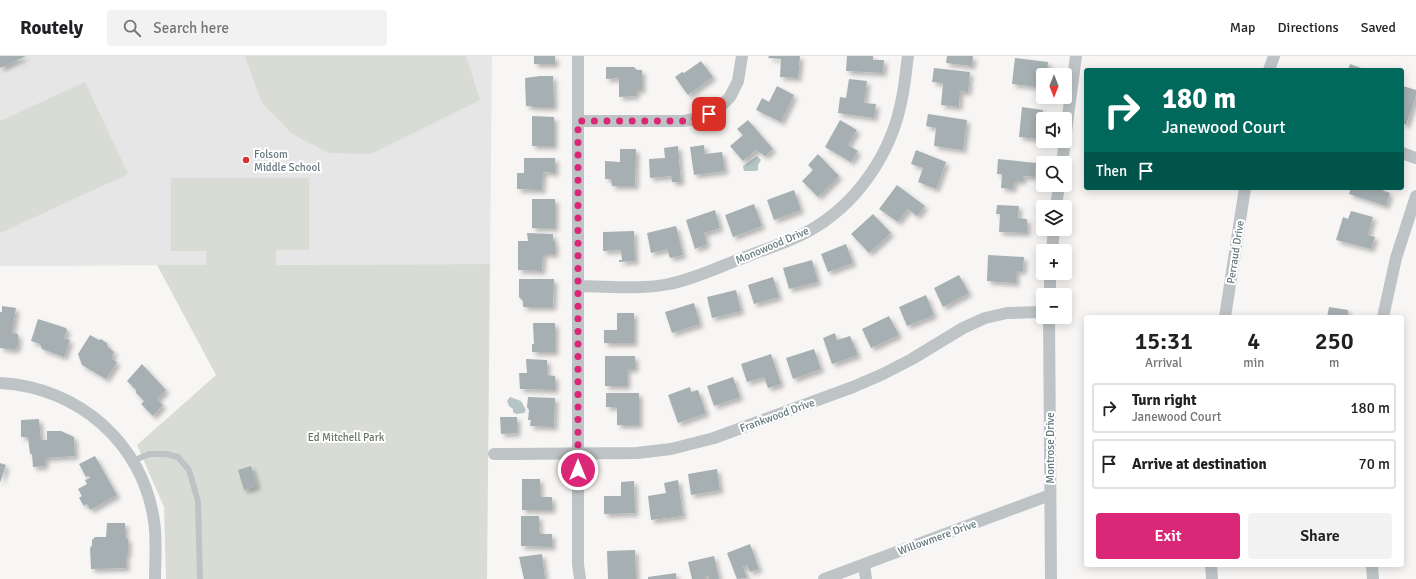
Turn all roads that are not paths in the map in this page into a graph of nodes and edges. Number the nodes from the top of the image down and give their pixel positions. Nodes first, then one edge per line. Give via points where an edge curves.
1 (578, 56) edge
2 (742, 56) edge
3 (908, 56) edge
4 (1076, 56) edge
5 (1274, 56) edge
6 (1270, 68) edge
7 (1069, 112) edge
8 (578, 121) junction
9 (1404, 154) edge
10 (1416, 158) edge
11 (1245, 190) edge
12 (1416, 196) edge
13 (578, 286) junction
14 (1036, 312) edge
15 (1225, 315) edge
16 (1383, 315) edge
17 (1049, 324) edge
18 (0, 383) edge
19 (578, 453) junction
20 (494, 454) dead end
21 (133, 461) junction
22 (1050, 495) junction
23 (864, 565) junction
24 (1211, 567) edge
25 (1372, 567) edge
26 (155, 579) edge
27 (200, 579) edge
28 (580, 579) edge
29 (824, 579) edge
30 (866, 579) edge
31 (1051, 579) edge
32 (1212, 579) edge
33 (1373, 579) edge

1 - 8 street
2 - 8 street via 738,80 730,97 717,110 701,118 683,121
3 - 13 street, Monowood Drive via 898,117 878,163 855,194 825,221 791,240 669,284 645,287
4 - 7 street
5 - 6 street
8 - 13 street
9 - 10 street
11 - 15 street, Perraud Drive
12 - 16 street via 1396,258
13 - 19 street
14 - 19 street, Frankwood Drive via 1007,313 985,318 883,374 714,438 671,449 637,453
17 - 22 street, Montrose Drive
18 - 21 street via 45,391 76,405 111,432
19 - 20 street, Frankwood Drive
19 - 28 street
21 - 26 street via 146,488 154,521
21 - 27 lane via 150,454 166,454 178,457 189,470 198,501
22 - 23 street, Willowmere Drive
22 - 31 street, Montrose Drive
23 - 29 street, Willowmere Drive
23 - 30 street
24 - 32 street
25 - 33 street

